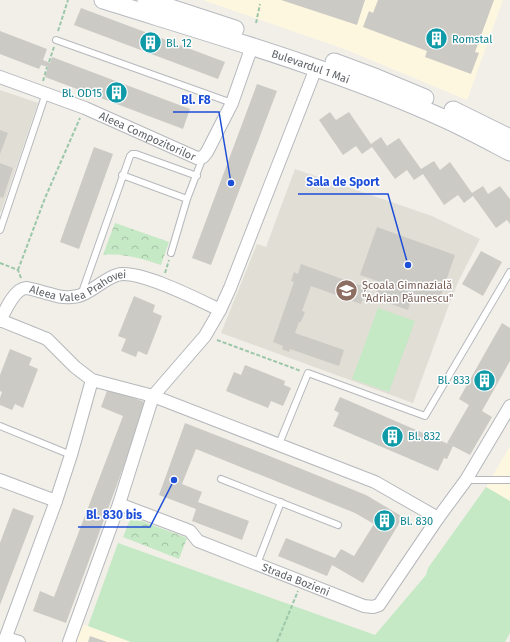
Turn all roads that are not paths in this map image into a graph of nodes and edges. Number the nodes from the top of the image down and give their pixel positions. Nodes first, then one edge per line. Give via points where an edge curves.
1 (103, 0) edge
2 (144, 6) edge
3 (164, 6) junction
4 (179, 24) junction
5 (56, 40) dead end
6 (252, 46) junction
7 (316, 68) junction
8 (0, 77) edge
9 (46, 94) junction
10 (232, 103) junction
11 (510, 138) edge
12 (510, 152) edge
13 (203, 157) junction
14 (122, 175) junction
15 (197, 176) junction
16 (188, 199) junction
17 (0, 230) edge
18 (171, 253) road end
19 (510, 272) edge
20 (81, 295) junction
21 (220, 310) junction
22 (0, 320) edge
23 (92, 380) junction
24 (153, 396) junction
25 (510, 406) edge
26 (0, 426) edge
27 (279, 444) junction
28 (71, 455) junction
29 (222, 479) dead end
30 (0, 480) edge
31 (466, 480) junction
32 (510, 480) edge
33 (56, 501) junction
34 (281, 502) junction
35 (119, 504) junction
36 (438, 518) junction
37 (338, 525) dead end
38 (257, 564) junction
39 (5, 640) edge
40 (19, 642) edge
41 (69, 642) edge

1 - 2 main road, Bulevardul 1 Mai
2 - 3 main road, Bulevardul 1 Mai
2 - 4 main road, Bulevardul 1 Mai
3 - 4 lane
3 - 11 main road, Bulevardul 1 Mai via 301,50 377,78 444,106
4 - 6 main road, Bulevardul 1 Mai
5 - 10 lane
6 - 7 main road, Bulevardul 1 Mai
6 - 10 street, Aleea Compozitorilor
7 - 12 main road, Bulevardul 1 Mai via 446,120
7 - 21 street
8 - 9 street, Aleea Compozitorilor
9 - 13 street, Aleea Compozitorilor via 85,108 197,158
9 - 17 lane
10 - 13 street, Aleea Compozitorilor
13 - 15 lane
14 - 15 lane via 132,154
14 - 16 lane
14 - 20 lane
15 - 16 lane
16 - 18 lane
19 - 27 lane via 425,416 308,373
20 - 21 street, Aleea Valea Prahovei via 118,274 139,276 161,283
20 - 22 street, Aleea Valea Prahovei via 63,297 26,288 12,299
21 - 24 street via 204,336
22 - 23 street, Aleea Valea Prahovei via 47,339
23 - 24 street, Aleea Valea Prahovei
23 - 28 street
24 - 27 street
24 - 35 street
25 - 31 street, Strada Bozieni
26 - 28 lane
27 - 36 street via 375,482
28 - 33 street
29 - 34 lane
30 - 33 street
31 - 32 lane
31 - 36 street, Strada Bozieni
33 - 39 street
34 - 37 lane
34 - 38 lane
35 - 38 street, Strada Bozieni via 190,531 198,541
35 - 41 street
36 - 38 street, Strada Bozieni via 379,605 373,608
39 - 40 street

